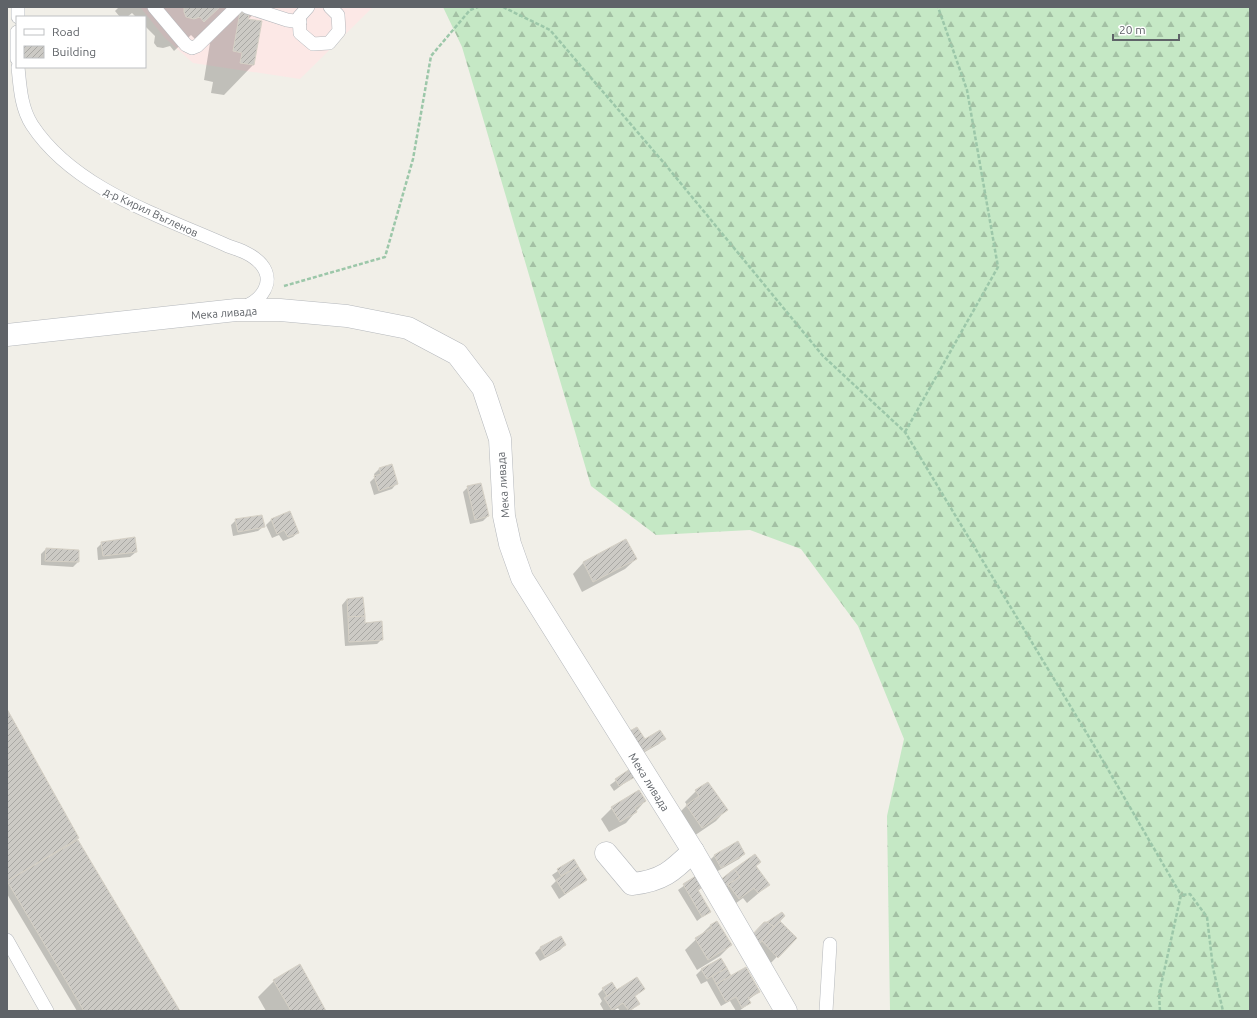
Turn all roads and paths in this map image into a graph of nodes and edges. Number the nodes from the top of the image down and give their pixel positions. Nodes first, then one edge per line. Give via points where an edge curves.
1 (154, 7) edge
2 (237, 7) edge
3 (247, 7) edge
4 (308, 7) edge
5 (330, 7) edge
6 (478, 7) edge
7 (503, 7) edge
8 (938, 7) edge
9 (300, 22) junction
10 (18, 68) edge
11 (264, 292) junction
12 (236, 310) junction
13 (7, 335) edge
14 (905, 432) junction
15 (693, 851) junction
16 (606, 853) dead end
17 (1181, 895) junction
18 (7, 940) edge
19 (830, 944) dead end
20 (47, 1011) edge
21 (786, 1011) edge
22 (826, 1011) edge
23 (1160, 1011) edge
24 (1223, 1011) edge

1 - 2 lane via 186,45 192,48
3 - 9 lane
4 - 9 lane via 299,17
5 - 9 lane via 338,15 340,31 329,43 313,44 300,34
6 - 11 path via 470,10 431,56 413,159 385,256
7 - 14 path via 550,30 664,162 823,356
8 - 14 path via 967,90 998,267
10 - 11 lane, д-р Кирил Въгленов via 20,95 32,124 60,158 102,189 247,253 261,264 267,278
11 - 12 lane via 254,303
12 - 13 street, Мека ливада
12 - 15 street, Мека ливада via 280,310 347,316 408,328 457,354 483,388 500,439 504,516 510,544 522,578
14 - 17 path
15 - 16 street via 672,872 650,882 632,884
15 - 21 street, Мека ливада
17 - 23 path via 1159,994
17 - 24 path via 1190,894 1207,917 1213,968
18 - 20 lane
19 - 22 lane

